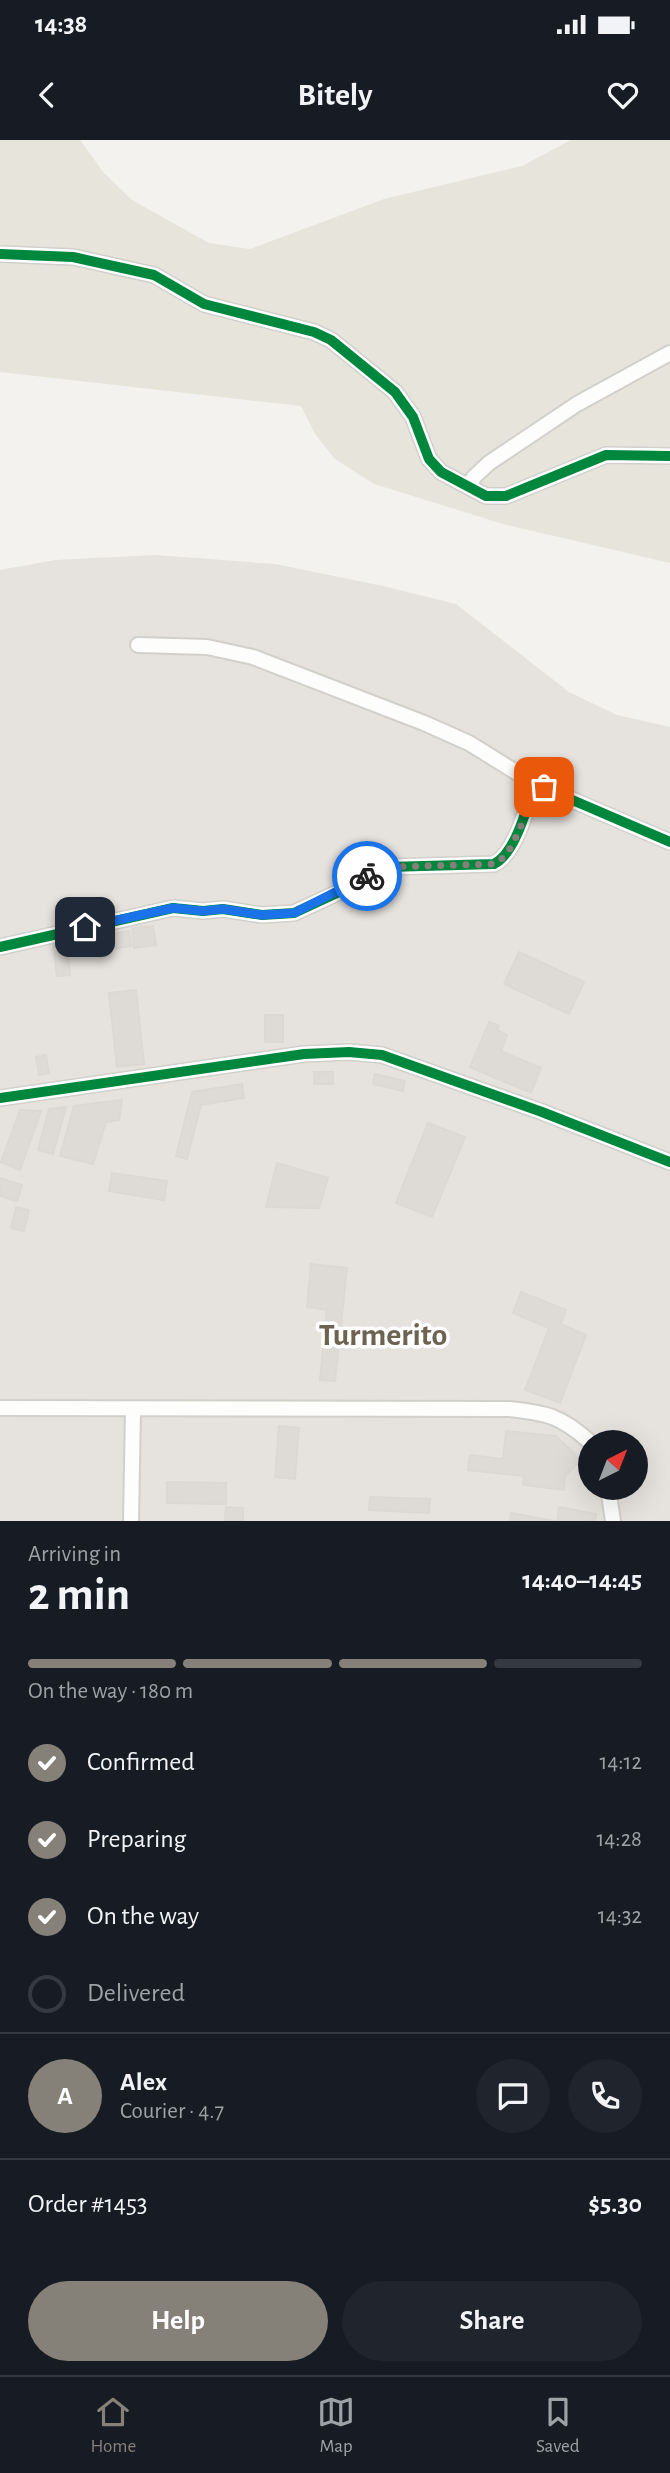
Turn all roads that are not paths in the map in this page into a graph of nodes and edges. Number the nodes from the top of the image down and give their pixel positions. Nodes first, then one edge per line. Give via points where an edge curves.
1 (0, 254) edge
2 (670, 353) edge
3 (670, 456) edge
4 (469, 487) junction
5 (138, 645) dead end
6 (535, 784) junction
7 (670, 842) edge
8 (0, 947) edge
9 (0, 1098) edge
10 (670, 1162) edge
11 (0, 1408) edge
12 (133, 1409) junction
13 (578, 1432) edge
14 (610, 1500) edge
15 (131, 1521) edge
16 (613, 1521) edge

1 - 4 street via 73,257 154,275 204,304 331,340 394,392 413,417 429,459
2 - 4 street via 577,404 511,448 489,463
3 - 4 street via 606,455 506,496 486,496
5 - 6 street via 207,647 253,657 424,723 468,743
6 - 7 street
6 - 8 street via 512,846 494,864 388,867 294,913 173,908
9 - 10 street via 304,1054 382,1055
11 - 12 street
12 - 13 street via 509,1409 544,1413
12 - 15 street
14 - 16 street

